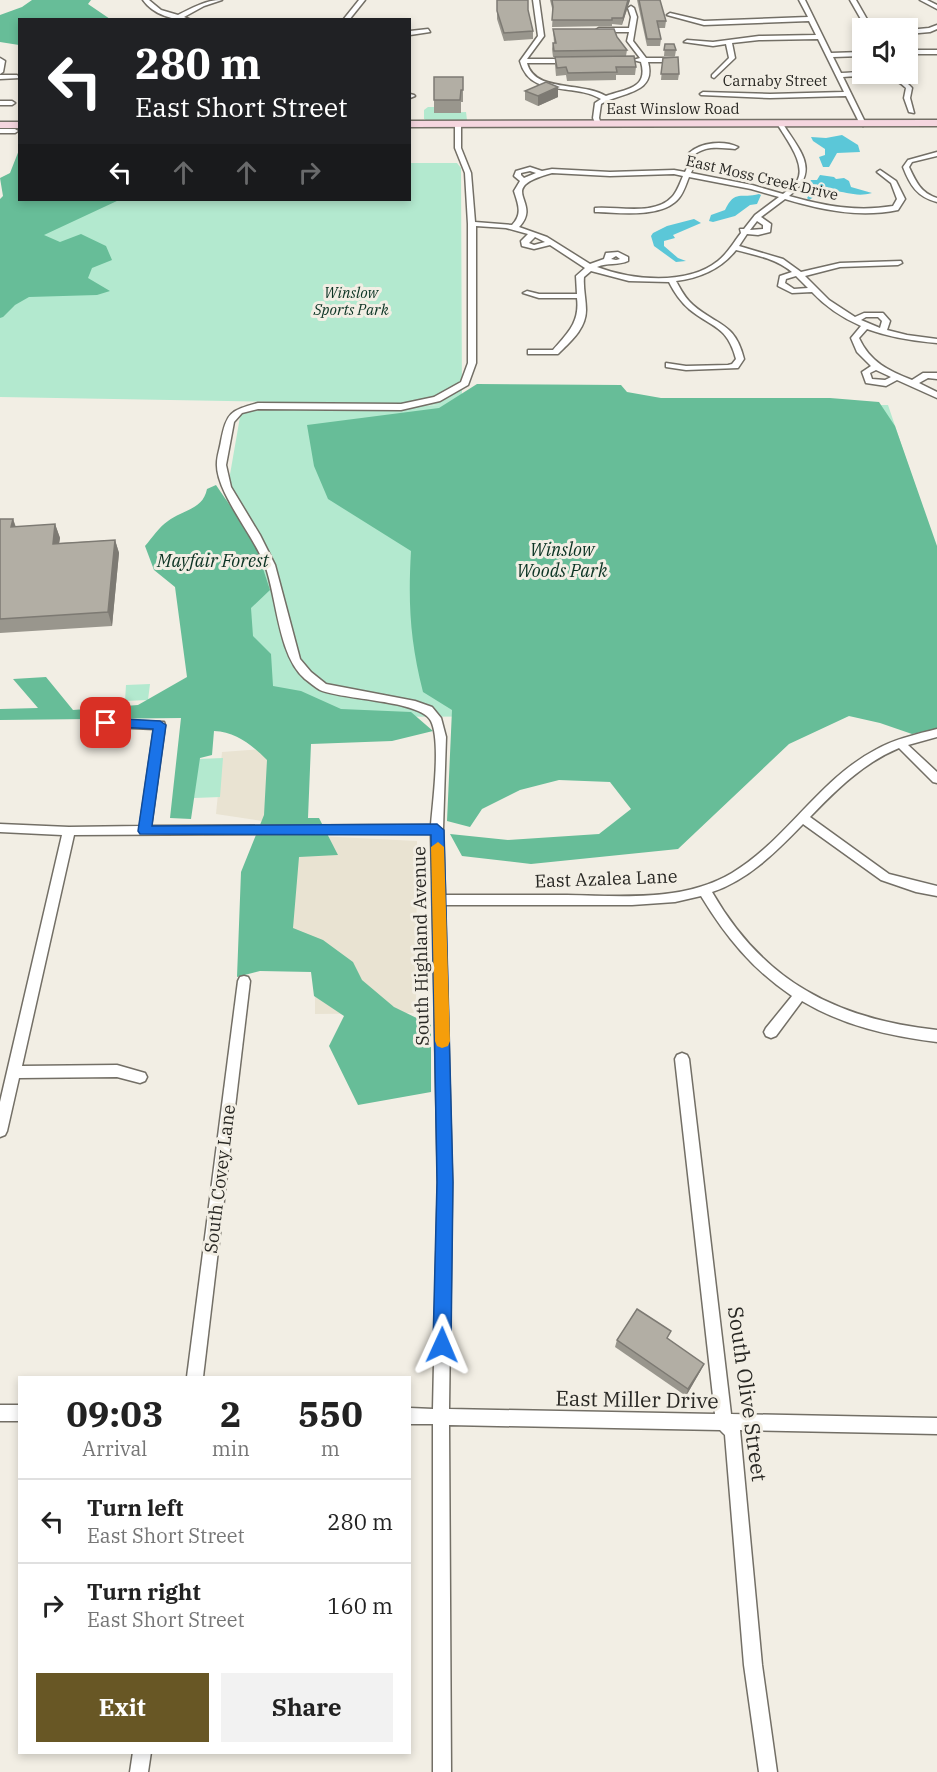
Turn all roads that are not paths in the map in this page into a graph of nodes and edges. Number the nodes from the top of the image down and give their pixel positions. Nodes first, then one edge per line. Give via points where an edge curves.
1 (146, 0) edge
2 (219, 0) edge
3 (362, 0) edge
4 (536, 0) edge
5 (802, 0) edge
6 (853, 0) edge
7 (923, 0) edge
8 (937, 7) edge
9 (631, 8) dead end
10 (670, 15) dead end
11 (179, 17) junction
12 (182, 18) edge
13 (348, 18) edge
14 (863, 18) edge
15 (812, 19) junction
16 (937, 27) edge
17 (630, 30) junction
18 (428, 31) dead end
19 (541, 31) junction
20 (552, 31) edge
21 (585, 31) edge
22 (918, 31) edge
23 (411, 33) edge
24 (820, 37) junction
25 (687, 42) dead end
26 (729, 42) junction
27 (918, 52) edge
28 (937, 52) edge
29 (852, 54) edge
30 (828, 55) junction
31 (0, 60) edge
32 (633, 60) edge
33 (644, 60) junction
34 (674, 60) edge
35 (523, 61) junction
36 (578, 61) edge
37 (0, 72) edge
38 (838, 75) junction
39 (17, 76) dead end
40 (714, 76) dead end
41 (0, 77) edge
42 (703, 94) dead end
43 (848, 94) junction
44 (604, 98) junction
45 (0, 103) edge
46 (12, 103) dead end
47 (912, 112) dead end
48 (937, 123) edge
49 (411, 124) edge
50 (458, 124) junction
51 (598, 124) junction
52 (863, 124) junction
53 (0, 125) edge
54 (781, 125) junction
55 (17, 128) edge
56 (0, 131) edge
57 (735, 147) dead end
58 (937, 154) edge
59 (880, 172) dead end
60 (686, 174) junction
61 (784, 198) junction
62 (937, 200) edge
63 (597, 210) dead end
64 (757, 218) junction
65 (472, 224) junction
66 (513, 228) junction
67 (743, 231) junction
68 (534, 234) junction
69 (551, 243) junction
70 (733, 247) junction
71 (607, 260) dead end
72 (898, 263) dead end
73 (591, 267) junction
74 (799, 274) junction
75 (671, 279) junction
76 (815, 290) junction
77 (526, 293) dead end
78 (581, 296) junction
79 (854, 321) junction
80 (865, 326) junction
81 (882, 332) junction
82 (937, 341) edge
83 (531, 352) dead end
84 (669, 365) dead end
85 (876, 366) junction
86 (937, 376) edge
87 (897, 377) junction
88 (913, 383) junction
89 (936, 393) edge
90 (88, 722) dead end
91 (937, 733) edge
92 (901, 744) junction
93 (937, 779) edge
94 (802, 818) junction
95 (0, 828) edge
96 (437, 830) junction
97 (69, 831) junction
98 (145, 831) junction
99 (704, 890) junction
100 (937, 891) edge
101 (440, 900) junction
102 (244, 981) dead end
103 (800, 995) junction
104 (771, 1032) dead end
105 (937, 1036) edge
106 (682, 1059) dead end
107 (15, 1072) junction
108 (140, 1077) dead end
109 (0, 1131) edge
110 (195, 1376) edge
111 (0, 1413) edge
112 (18, 1413) edge
113 (411, 1416) edge
114 (441, 1418) junction
115 (724, 1422) junction
116 (937, 1426) edge
117 (142, 1754) edge
118 (139, 1772) edge
119 (442, 1772) edge
120 (768, 1772) edge

1 - 11 street via 162,13
2 - 11 street
3 - 13 street
4 - 19 street
5 - 15 street
6 - 14 street
7 - 8 street
9 - 17 street via 634,17
10 - 15 street via 704,22
11 - 12 street
15 - 24 street
16 - 22 street
17 - 21 street
17 - 33 street via 633,48
18 - 23 street
19 - 20 street
19 - 35 street via 539,42
24 - 26 street
24 - 30 street
25 - 26 street
26 - 40 street via 732,58
27 - 28 street
29 - 30 street
30 - 38 street
31 - 37 street
32 - 33 street
33 - 34 street
33 - 44 street via 647,73 641,85
35 - 36 street
35 - 44 street via 525,72 536,81 589,90
38 - 43 street
38 - 47 street, Carnaby Street via 892,76 905,82
39 - 41 street
42 - 43 street, Carnaby Street
43 - 52 street
44 - 51 street via 598,103
45 - 46 street
48 - 52 main road, East Winslow Road
49 - 50 main road, East Winslow Road
50 - 51 main road, East Winslow Road
50 - 65 street, South Highland Avenue via 458,148 468,173
51 - 54 main road, East Winslow Road
52 - 54 main road, East Winslow Road
53 - 55 main road
54 - 61 street via 804,172 798,186
55 - 56 street
57 - 60 street via 694,150
58 - 62 street via 910,161 906,167 918,192
59 - 61 street, East Moss Creek Drive via 894,182 901,199 891,209 830,209
60 - 61 street, East Moss Creek Drive via 752,187
60 - 63 street via 676,198 663,206 640,211
60 - 66 street, East Moss Creek Drive via 540,172 518,187 522,215
61 - 64 street
64 - 67 street
64 - 67 street via 767,224 767,230
65 - 66 street
65 - 96 street, South Highland Avenue via 472,363 465,383 437,399 401,407 258,406 238,411 230,421 221,465 226,487 270,565 295,660 307,675 323,687 411,704 428,710 436,718 441,737
66 - 68 street
67 - 70 street
68 - 69 street
68 - 69 street via 525,241 528,246
69 - 73 street
70 - 74 street via 775,259
70 - 75 street via 713,268
71 - 73 street
72 - 74 street via 840,265
73 - 75 street via 636,278
73 - 78 street via 580,276
74 - 76 street
74 - 76 street via 783,278 781,284 792,291
75 - 84 street via 686,302 732,336 741,363 728,367
76 - 79 street
77 - 78 street
78 - 83 street via 582,319 575,330 555,352
79 - 80 street
79 - 81 street via 864,315 880,315 886,321
80 - 81 street
80 - 85 street via 856,341
81 - 82 street
85 - 87 street
85 - 87 street via 866,372 869,381 886,384
86 - 88 street via 926,375
87 - 88 street
88 - 89 street
90 - 98 street via 160,725
91 - 92 street, East Azalea Lane
92 - 93 street
92 - 94 street, East Azalea Lane via 880,751 857,767
94 - 99 street, East Azalea Lane via 736,876
94 - 100 street via 885,877
95 - 97 street
96 - 98 street
96 - 101 street, South Highland Avenue
97 - 98 street
97 - 107 street
99 - 101 street, East Azalea Lane via 644,900
99 - 103 street via 726,927 749,954
101 - 114 street, South Highland Avenue via 445,1182
102 - 110 street, South Covey Lane
103 - 104 street
103 - 105 street via 841,1016 877,1028
106 - 115 street, South Olive Street
107 - 108 street via 117,1071
107 - 109 street
111 - 112 street
113 - 114 street, East Miller Drive
114 - 115 street, East Miller Drive
114 - 119 street, South Highland Avenue
115 - 116 street, East Miller Drive
115 - 120 street, South Olive Street via 733,1432 753,1665
117 - 118 street

